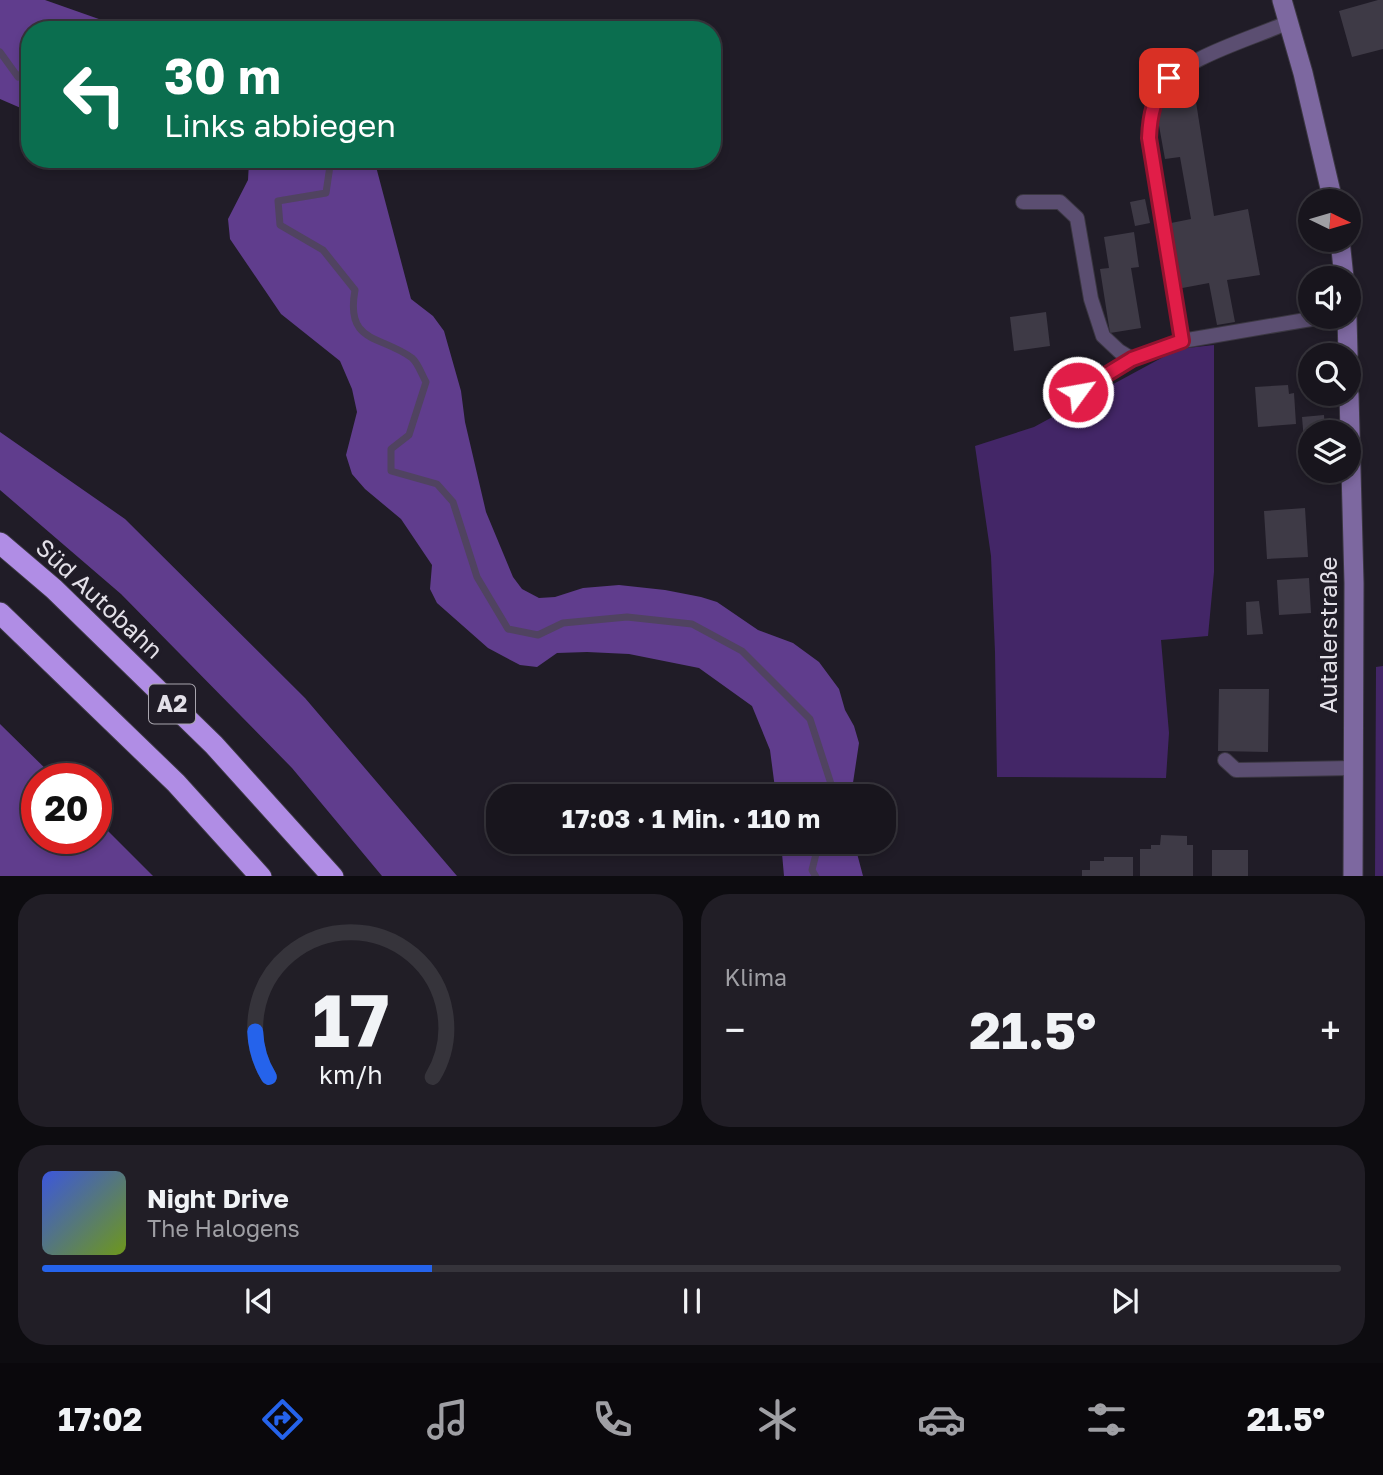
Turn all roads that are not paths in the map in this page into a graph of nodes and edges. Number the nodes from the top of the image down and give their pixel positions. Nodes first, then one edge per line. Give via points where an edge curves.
1 (1282, 0) edge
2 (1289, 23) junction
3 (1330, 189) edge
4 (1023, 202) dead end
5 (1298, 321) edge
6 (1182, 341) junction
7 (1132, 359) junction
8 (1059, 403) dead end
9 (1349, 406) edge
10 (0, 544) edge
11 (0, 613) edge
12 (1225, 760) dead end
13 (1353, 768) junction
14 (260, 876) edge
15 (332, 876) edge
16 (1353, 876) edge

1 - 2 main road
2 - 3 main road
2 - 6 lane via 1186,66 1169,78 1155,99 1149,138
4 - 7 lane via 1060,202 1077,218 1091,299 1103,336
5 - 6 lane
6 - 7 lane
7 - 8 lane
9 - 13 main road, Autalerstraße
10 - 15 highway, Süd Autobahn / A2 via 54,589 214,745
11 - 14 highway, A2 via 176,783
12 - 13 lane via 1236,770
13 - 16 main road, Autalerstraße

